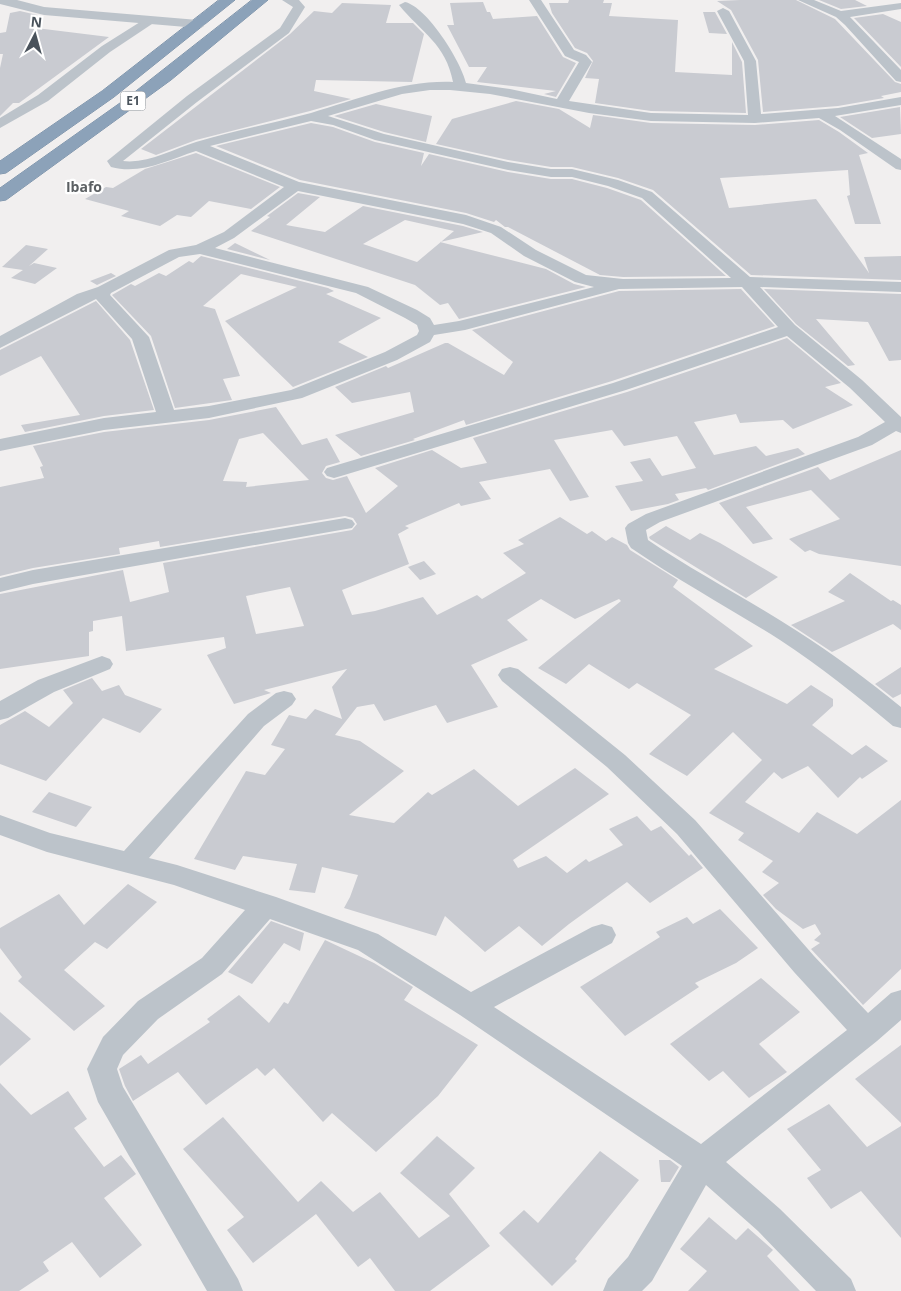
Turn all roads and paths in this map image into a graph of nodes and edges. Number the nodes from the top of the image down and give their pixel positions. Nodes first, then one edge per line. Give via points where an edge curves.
1 (0, 0) edge
2 (228, 0) edge
3 (261, 0) edge
4 (288, 0) edge
5 (535, 0) edge
6 (804, 0) edge
7 (405, 5) dead end
8 (901, 6) edge
9 (723, 11) dead end
10 (840, 15) junction
11 (148, 21) junction
12 (198, 24) junction
13 (901, 78) edge
14 (460, 87) junction
15 (901, 101) edge
16 (561, 103) junction
17 (821, 114) junction
18 (310, 117) junction
19 (755, 119) junction
20 (0, 124) edge
21 (196, 146) junction
22 (901, 166) edge
23 (0, 169) edge
24 (295, 186) junction
25 (0, 196) edge
26 (200, 249) junction
27 (746, 282) junction
28 (623, 284) junction
29 (901, 286) edge
30 (104, 290) junction
31 (789, 329) junction
32 (428, 331) junction
33 (0, 343) edge
34 (167, 417) junction
35 (899, 426) edge
36 (0, 445) edge
37 (334, 472) dead end
38 (345, 524) dead end
39 (0, 585) edge
40 (102, 664) dead end
41 (510, 675) dead end
42 (284, 698) dead end
43 (0, 712) edge
44 (901, 720) edge
45 (0, 825) edge
46 (130, 863) junction
47 (266, 905) junction
48 (602, 935) dead end
49 (901, 1002) edge
50 (470, 1006) junction
51 (867, 1032) junction
52 (702, 1162) junction
53 (226, 1291) edge
54 (620, 1291) edge
55 (839, 1291) edge

1 - 11 street via 44,11
2 - 12 highway, E1
3 - 25 highway, E1 via 163,80
4 - 21 street via 299,7 285,30 114,161 124,166 138,165
5 - 16 street via 569,53 586,62
6 - 10 street
7 - 14 street via 440,42 459,75
8 - 10 street
9 - 19 street via 750,61
10 - 13 street via 861,33
11 - 12 street
11 - 20 street via 43,98
12 - 23 highway, E1 via 108,94
14 - 16 street via 502,91
14 - 18 street via 411,88
15 - 17 street
16 - 19 street via 646,116
17 - 19 street
17 - 22 street
18 - 21 street
18 - 27 street via 380,137 508,166 572,173 613,183 647,196
21 - 24 street
24 - 26 street via 229,235
24 - 28 street via 466,220 496,230 530,253 581,279
26 - 30 street via 175,253
26 - 32 street via 362,290 424,322
27 - 28 street
27 - 29 street
27 - 31 street
28 - 32 street
30 - 33 street
30 - 34 street via 102,296 140,337
31 - 35 street via 856,384
31 - 37 street via 614,389
32 - 34 street via 424,338 391,356 296,394 250,405
34 - 36 street via 104,424
35 - 44 street via 653,518 635,528 638,543 788,636 868,692
38 - 39 street
40 - 43 street via 46,686
41 - 51 street via 616,761 686,826
42 - 46 street via 256,720
45 - 46 street via 47,842
46 - 47 street
47 - 50 street via 368,942
47 - 53 street via 212,966 148,1010 113,1046 102,1069 109,1092
48 - 50 street
49 - 51 street
50 - 52 street
51 - 52 street
52 - 54 street via 640,1270
52 - 55 street via 769,1220

